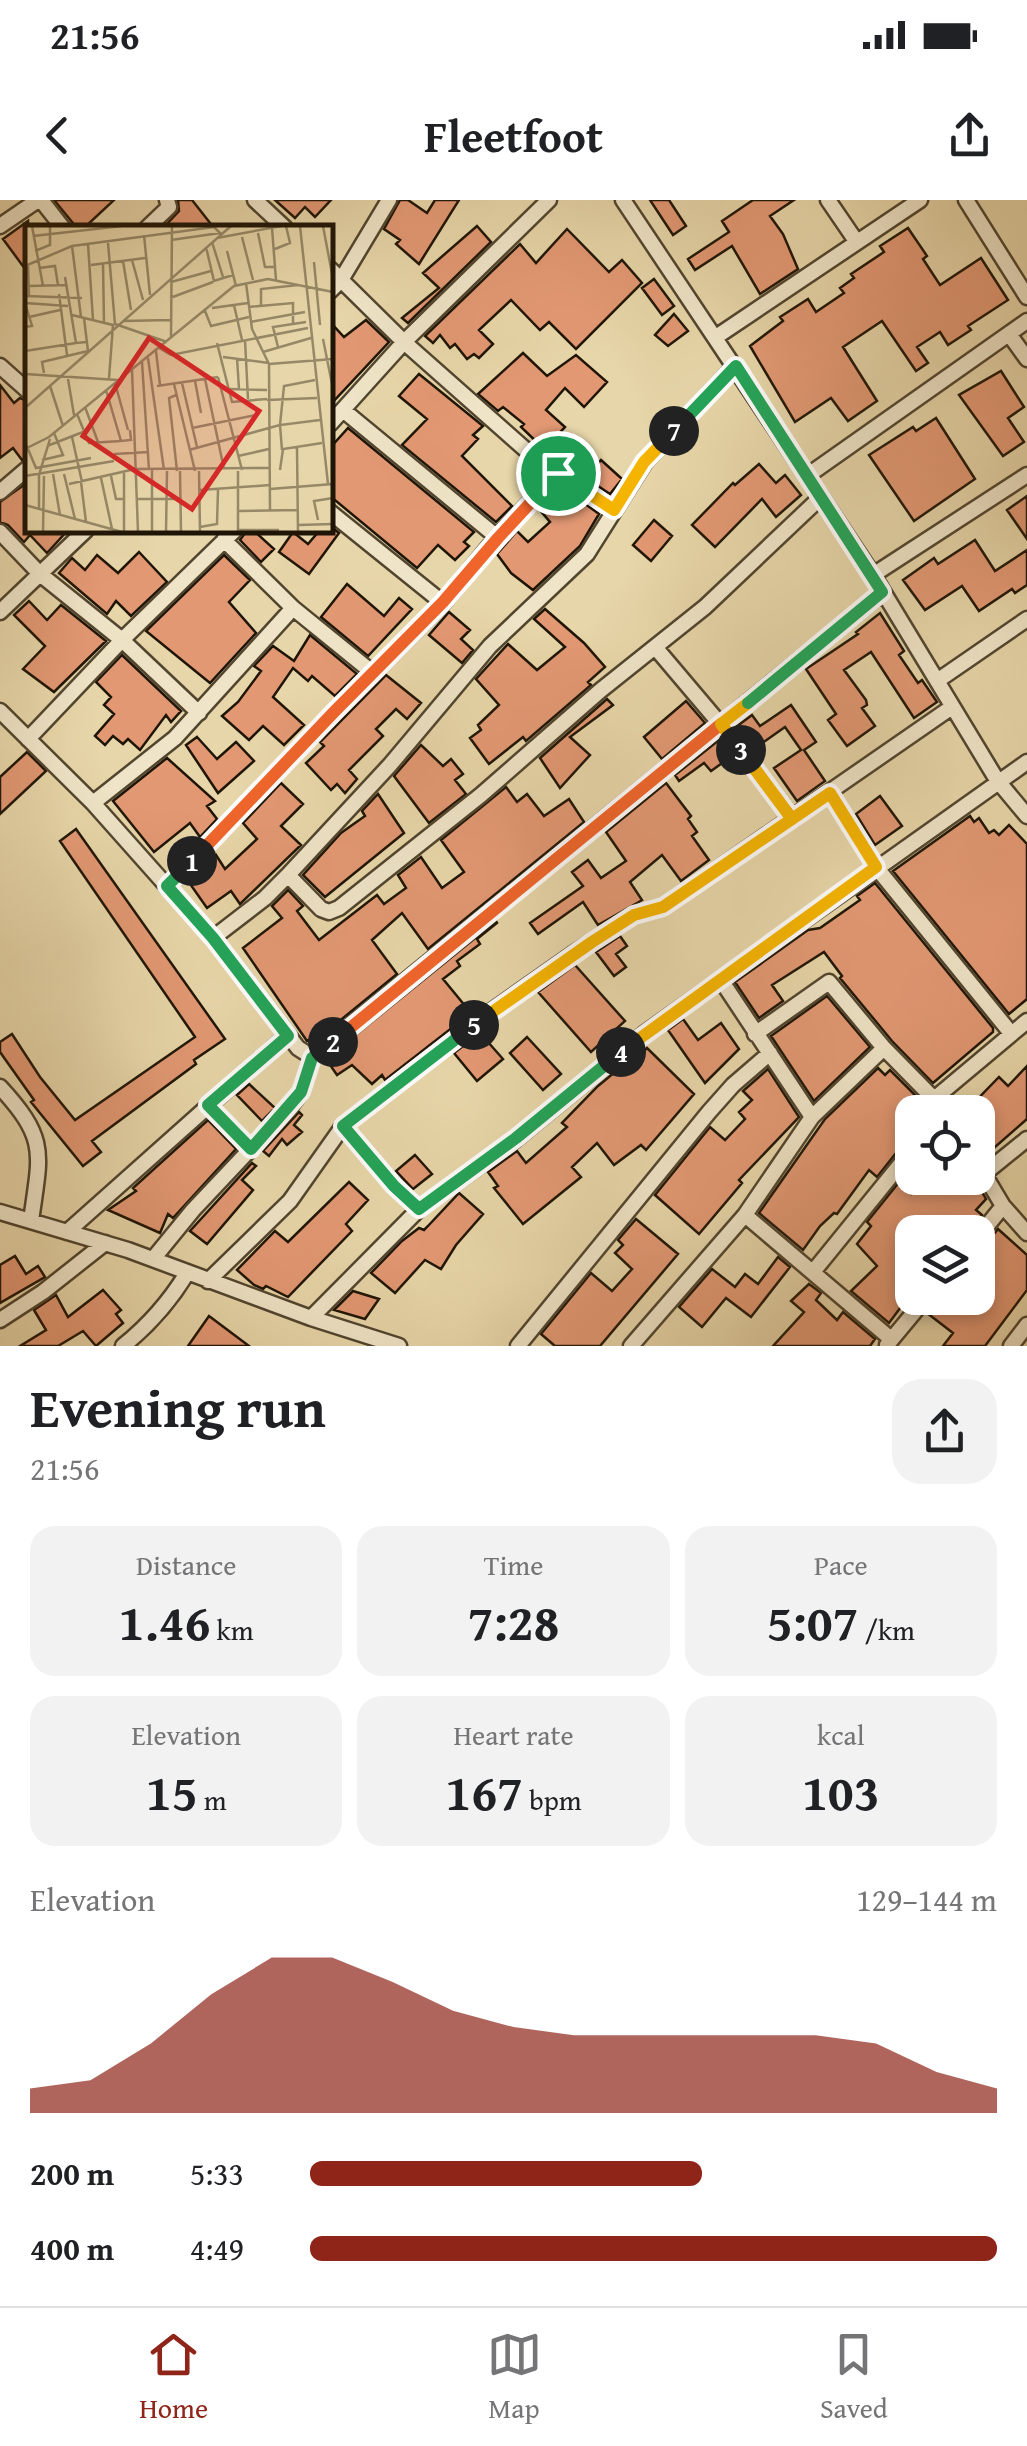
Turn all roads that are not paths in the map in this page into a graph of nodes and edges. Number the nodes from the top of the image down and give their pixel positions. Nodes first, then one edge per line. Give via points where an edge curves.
1 (40, 200) edge
2 (167, 200) edge
3 (255, 200) edge
4 (388, 200) edge
5 (549, 200) edge
6 (623, 200) edge
7 (828, 200) edge
8 (920, 200) edge
9 (966, 200) edge
10 (61, 225) edge
11 (150, 225) edge
12 (282, 225) edge
13 (0, 226) edge
14 (856, 240) junction
15 (336, 274) edge
16 (1027, 297) edge
17 (1027, 321) edge
18 (1009, 334) junction
19 (716, 337) junction
20 (404, 342) junction
21 (1027, 359) edge
22 (0, 366) edge
23 (736, 366) junction
24 (25, 388) edge
25 (343, 410) junction
26 (332, 422) edge
27 (25, 471) edge
28 (558, 473) junction
29 (807, 476) junction
30 (1027, 476) edge
31 (0, 492) edge
32 (821, 497) junction
33 (614, 510) junction
34 (332, 514) edge
35 (0, 532) edge
36 (84, 532) edge
37 (230, 535) edge
38 (498, 538) junction
39 (40, 574) junction
40 (872, 575) junction
41 (882, 592) junction
42 (443, 602) junction
43 (293, 608) junction
44 (0, 612) edge
45 (1027, 619) edge
46 (122, 640) junction
47 (655, 647) junction
48 (374, 673) junction
49 (937, 681) junction
50 (952, 708) junction
51 (0, 711) edge
52 (199, 714) junction
53 (721, 724) junction
54 (28, 739) junction
55 (1027, 762) edge
56 (997, 780) junction
57 (830, 793) junction
58 (94, 803) junction
59 (1027, 816) edge
60 (792, 819) junction
61 (876, 867) junction
62 (288, 876) junction
63 (167, 886) junction
64 (213, 938) junction
65 (720, 980) junction
66 (1027, 1021) edge
67 (1010, 1032) junction
68 (754, 1034) junction
69 (288, 1036) junction
70 (884, 1048) junction
71 (770, 1054) junction
72 (312, 1058) junction
73 (0, 1088) edge
74 (926, 1095) edge
75 (947, 1095) edge
76 (208, 1105) junction
77 (812, 1117) junction
78 (343, 1126) junction
79 (1027, 1138) edge
80 (251, 1149) junction
81 (995, 1159) edge
82 (895, 1171) edge
83 (995, 1191) edge
84 (1004, 1206) junction
85 (419, 1209) junction
86 (0, 1212) edge
87 (744, 1215) junction
88 (995, 1217) edge
89 (30, 1221) junction
90 (67, 1232) junction
91 (1027, 1232) edge
92 (105, 1244) junction
93 (153, 1259) junction
94 (187, 1272) junction
95 (813, 1272) junction
96 (208, 1281) junction
97 (912, 1315) edge
98 (311, 1318) junction
99 (0, 1320) edge
100 (1027, 1325) edge
101 (889, 1343) edge
102 (130, 1344) edge
103 (399, 1346) edge
104 (518, 1346) edge
105 (631, 1346) edge
106 (1011, 1346) edge

1 - 10 street
1 - 13 street
2 - 11 street via 169,207
3 - 12 street
4 - 15 street
5 - 20 street
6 - 19 street
7 - 14 street
8 - 14 street
9 - 16 street
14 - 19 street
15 - 20 street
17 - 18 street
18 - 21 street
18 - 29 street
19 - 23 street
20 - 25 street
20 - 28 street
22 - 24 street
23 - 29 street
23 - 33 street via 644,462
25 - 26 street
25 - 38 street
27 - 31 street
28 - 33 street
28 - 38 street
29 - 32 street
30 - 40 street
32 - 40 street
32 - 47 street
33 - 62 street via 586,554 490,646
34 - 42 street
35 - 39 street
36 - 39 street
37 - 43 street
37 - 46 street
38 - 42 street
39 - 44 street
39 - 46 street
40 - 41 street
41 - 49 street
41 - 53 street
42 - 48 street
43 - 48 street
43 - 52 street
45 - 49 street
46 - 52 street
46 - 54 street
47 - 53 street
47 - 62 street via 339,908 320,909
48 - 63 street
49 - 50 street
50 - 56 street
50 - 57 street
51 - 54 street
52 - 58 street
53 - 60 street
53 - 72 street
54 - 58 street
55 - 56 street
56 - 59 street
56 - 61 street
57 - 60 street
57 - 61 street
58 - 63 street
60 - 78 street via 663,907 634,915 573,954
61 - 65 street
61 - 67 street
62 - 64 street
63 - 64 street
64 - 69 street
65 - 68 street
65 - 85 street
66 - 67 street
67 - 75 street
68 - 70 street via 829,982
68 - 71 street
69 - 72 street
69 - 76 street
70 - 74 street
70 - 77 street
71 - 77 street
71 - 104 street via 721,1098
72 - 80 street via 301,1092
73 - 89 street via 33,1128 40,1151
76 - 80 street
76 - 90 street
77 - 87 street
78 - 85 street
78 - 96 street via 290,1201
79 - 81 street
80 - 93 street
82 - 95 street
83 - 84 street
84 - 88 street
84 - 91 street
85 - 98 street
86 - 89 street
87 - 95 street
87 - 105 street
89 - 90 street
90 - 92 street
92 - 93 street
92 - 99 street
93 - 94 street
94 - 96 street
94 - 102 street
95 - 101 street
96 - 98 street
97 - 101 street
98 - 103 street
100 - 106 street

